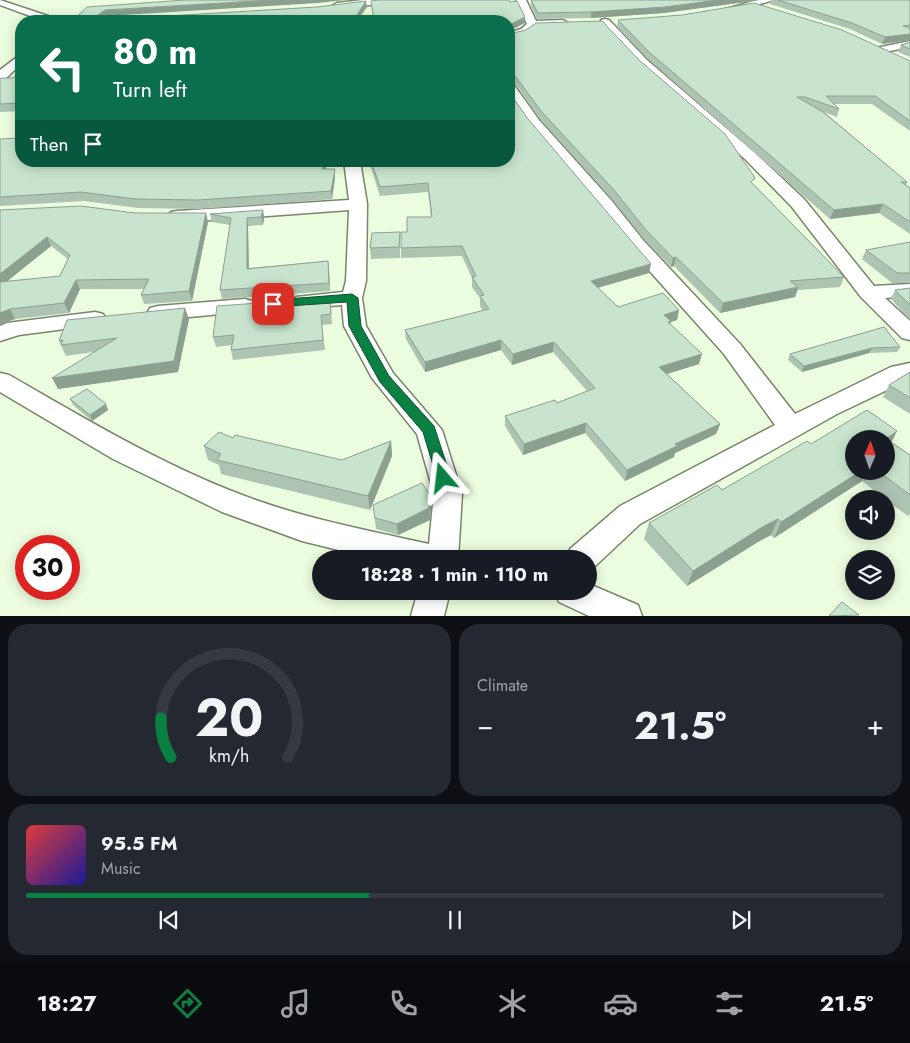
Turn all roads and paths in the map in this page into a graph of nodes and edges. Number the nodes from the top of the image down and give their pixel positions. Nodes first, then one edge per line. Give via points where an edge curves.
1 (387, 0) edge
2 (521, 0) edge
3 (0, 2) edge
4 (770, 5) edge
5 (328, 7) edge
6 (717, 11) edge
7 (36, 15) edge
8 (606, 22) edge
9 (578, 23) edge
10 (532, 24) junction
11 (515, 34) edge
12 (910, 44) edge
13 (895, 57) edge
14 (15, 63) edge
15 (0, 77) edge
16 (515, 97) edge
17 (353, 167) edge
18 (358, 204) junction
19 (156, 215) edge
20 (910, 290) edge
21 (868, 292) junction
22 (352, 298) junction
23 (910, 333) edge
24 (0, 334) edge
25 (910, 371) edge
26 (0, 381) edge
27 (792, 428) junction
28 (394, 550) edge
29 (444, 550) edge
30 (591, 550) edge
31 (431, 600) edge
32 (590, 600) edge
33 (426, 616) edge
34 (626, 616) edge

1 - 5 street
2 - 10 street
3 - 7 street
4 - 6 street via 754,4
8 - 21 street via 644,63 798,203
9 - 10 street
10 - 11 street
12 - 13 street via 876,48
14 - 15 street
16 - 27 street via 534,124 636,244 732,349
17 - 18 street
18 - 19 street via 200,216
18 - 22 street via 356,281
20 - 21 street
21 - 23 street
22 - 24 street via 126,315 15,328
22 - 29 street via 355,326 384,378 429,430 448,494
25 - 27 street via 899,373
26 - 28 street via 122,452 232,504 302,528
27 - 30 street via 630,516
31 - 33 street
32 - 34 street

